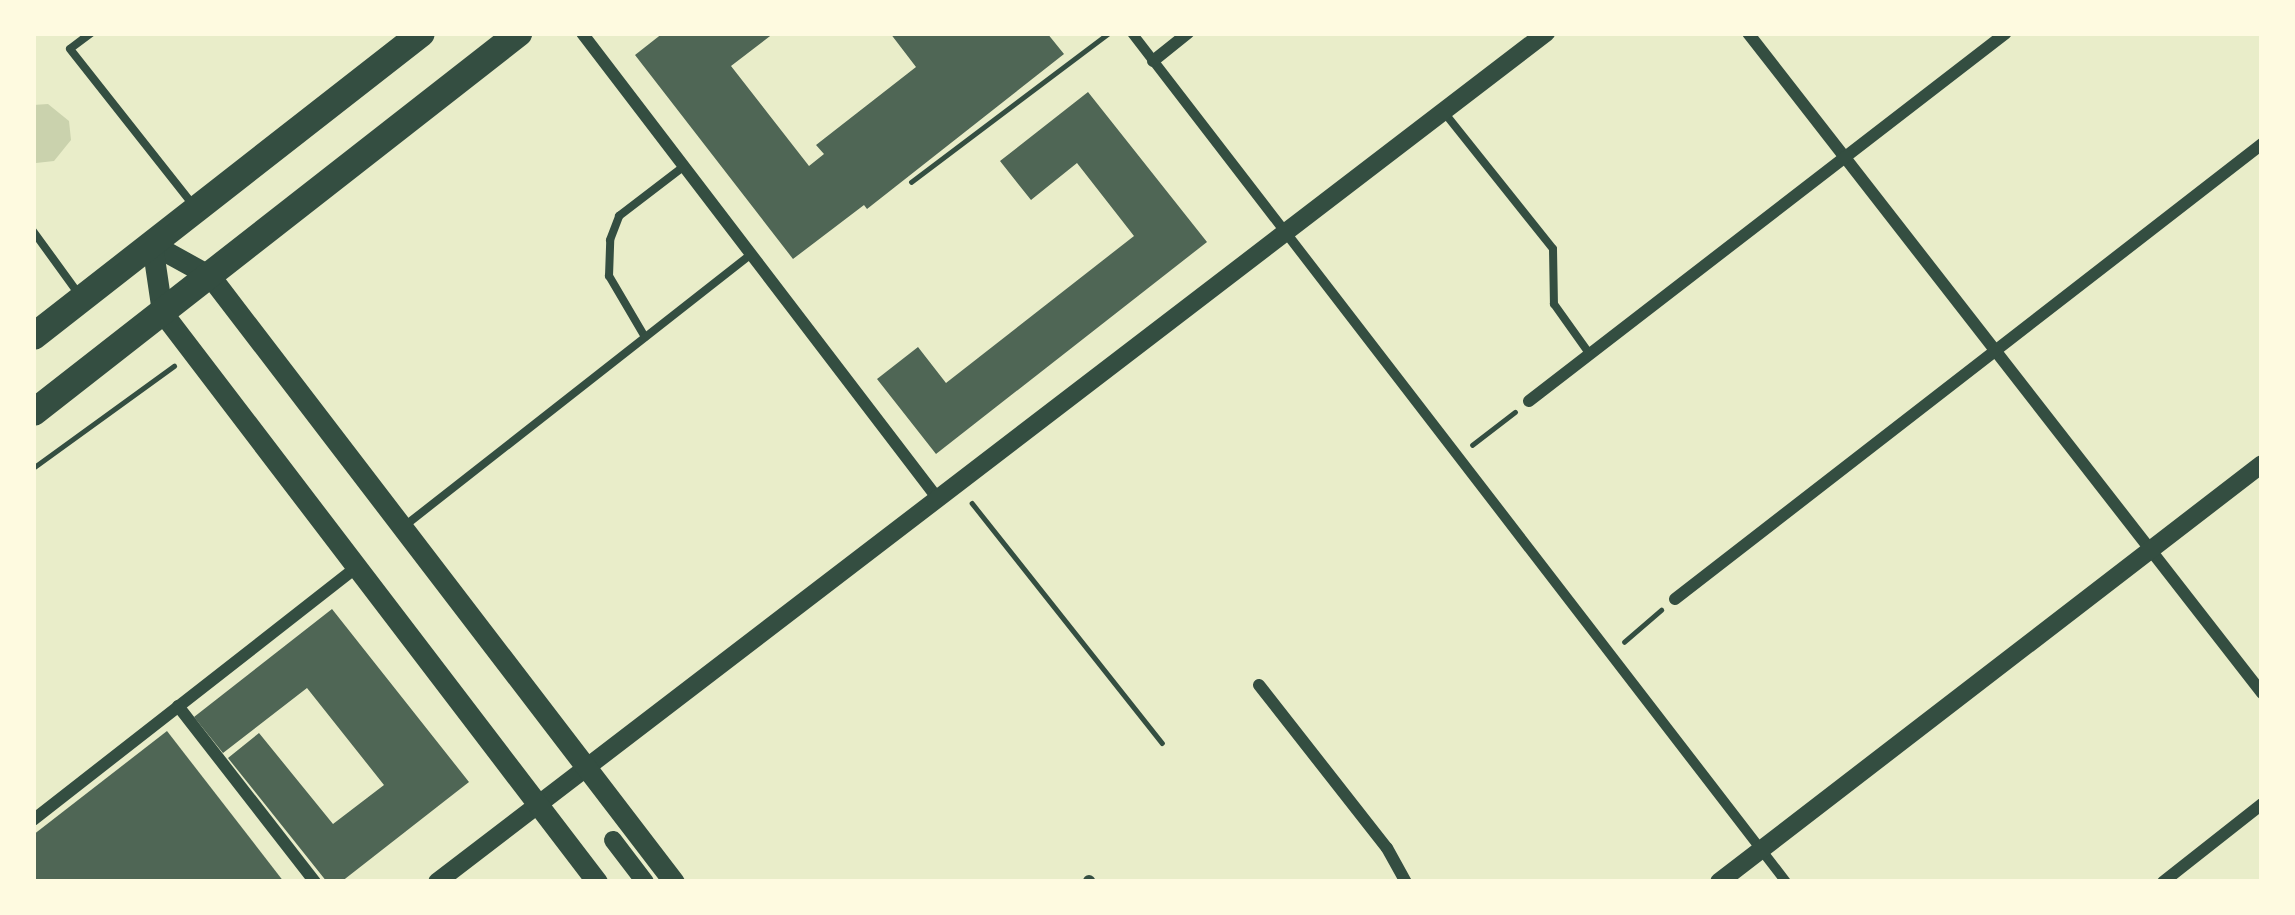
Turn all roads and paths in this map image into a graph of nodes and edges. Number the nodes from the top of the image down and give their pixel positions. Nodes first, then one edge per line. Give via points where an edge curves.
1 (91, 33) edge
2 (421, 33) edge
3 (518, 33) edge
4 (1109, 33) edge
5 (1132, 33) edge
6 (1188, 33) edge
7 (1546, 33) edge
8 (1748, 33) edge
9 (2006, 33) edge
10 (585, 34) edge
11 (1154, 61) junction
12 (1443, 111) junction
13 (2262, 144) edge
14 (1845, 158) junction
15 (684, 166) junction
16 (911, 182) dead end
17 (197, 210) junction
18 (33, 231) edge
19 (1285, 231) junction
20 (152, 244) junction
21 (751, 254) junction
22 (210, 276) junction
23 (82, 297) junction
24 (162, 312) junction
25 (33, 336) edge
26 (645, 338) junction
27 (191, 350) junction
28 (1996, 350) junction
29 (1590, 355) junction
30 (1529, 401) joint
31 (33, 412) edge
32 (1457, 456) junction
33 (2262, 464) edge
34 (33, 468) edge
35 (957, 485) junction
36 (938, 499) junction
37 (401, 529) junction
38 (2151, 549) junction
39 (358, 566) junction
40 (1675, 599) joint
41 (1610, 654) junction
42 (1259, 685) dead end
43 (2262, 693) edge
44 (178, 706) junction
45 (1162, 743) dead end
46 (587, 766) junction
47 (2262, 804) edge
48 (536, 805) junction
49 (33, 820) edge
50 (1761, 850) junction
51 (314, 882) edge
52 (437, 882) edge
53 (597, 882) edge
54 (630, 882) edge
55 (645, 882) edge
56 (674, 882) edge
57 (1406, 882) edge
58 (1719, 882) edge
59 (1786, 882) edge
60 (2162, 882) edge

1 - 17 lane via 70,50
2 - 17 highway
3 - 22 highway
4 - 16 path
5 - 11 street
6 - 11 street
7 - 12 street
8 - 14 street
9 - 14 street
10 - 15 street
11 - 19 street
12 - 19 street
12 - 29 lane via 1553,249 1554,304
13 - 28 street
14 - 28 street
14 - 29 street
15 - 21 street
15 - 26 lane via 619,216 610,240 609,276
17 - 20 highway
18 - 23 lane
19 - 32 street
19 - 35 street
20 - 22 main road
20 - 23 highway
20 - 24 main road
21 - 26 lane
21 - 36 street
22 - 24 highway
22 - 37 main road
23 - 25 highway
24 - 27 main road
24 - 31 highway
26 - 37 lane
27 - 34 path
27 - 39 main road
28 - 38 street
28 - 40 street
29 - 30 street
30 - 32 path
32 - 41 street
33 - 38 street
35 - 36 street
35 - 45 path
36 - 46 street
37 - 46 main road
38 - 43 street
38 - 50 street
39 - 44 street
39 - 48 main road
40 - 41 path
41 - 50 street
42 - 57 street
44 - 49 street
44 - 51 street
46 - 48 street
46 - 56 main road
47 - 60 street
48 - 52 street
48 - 53 main road
50 - 58 street
50 - 59 street
54 - 55 street via 608,844

